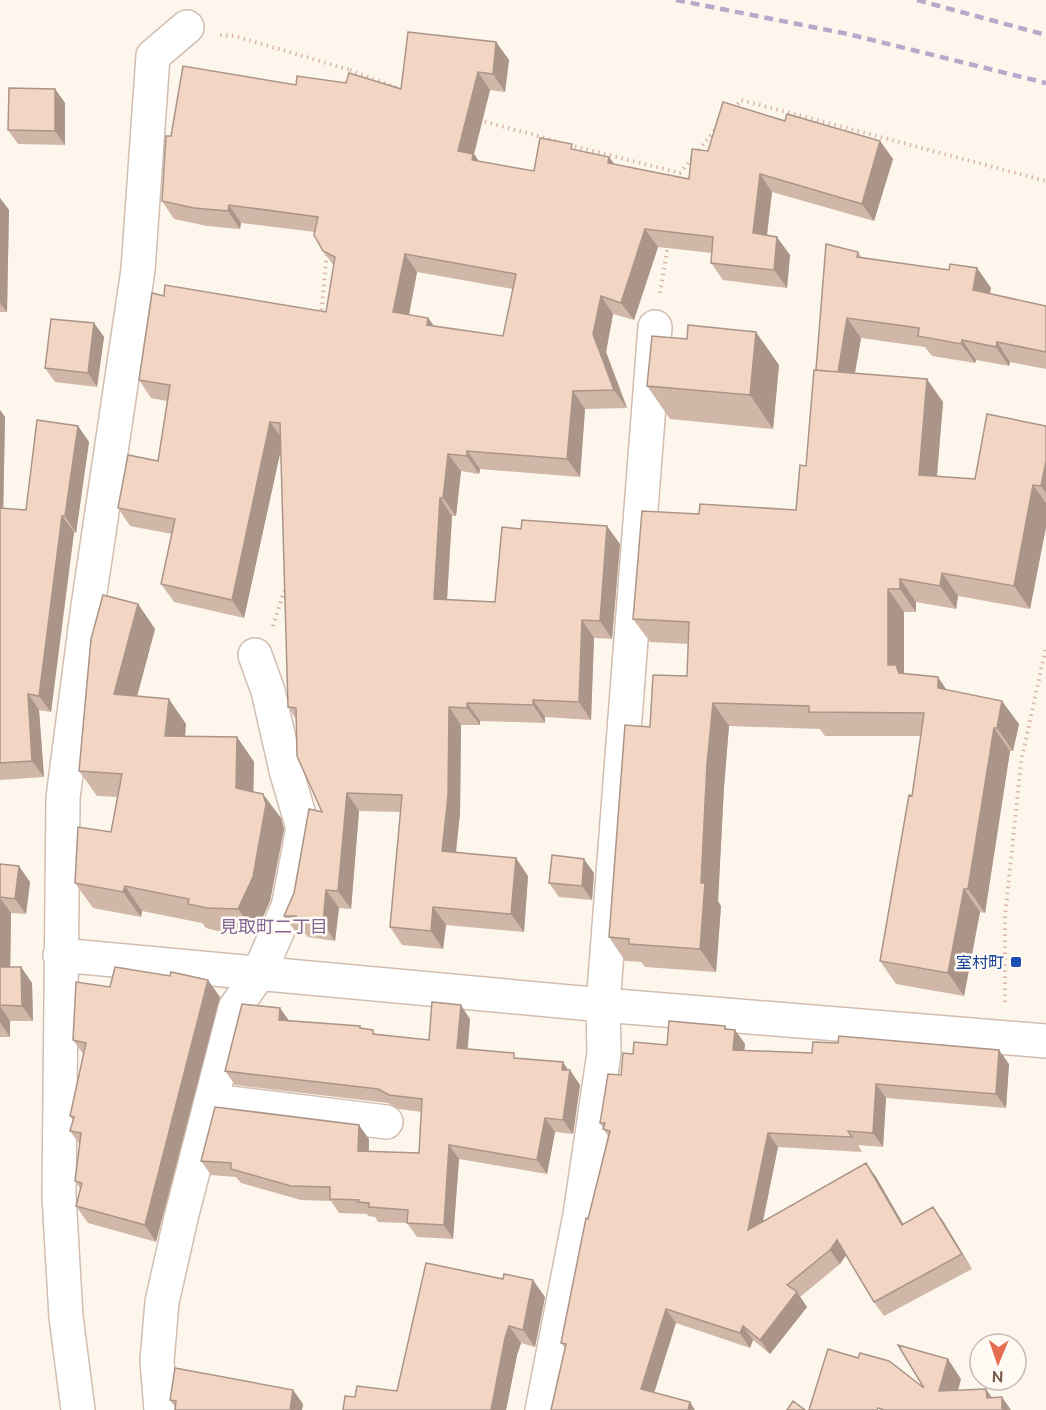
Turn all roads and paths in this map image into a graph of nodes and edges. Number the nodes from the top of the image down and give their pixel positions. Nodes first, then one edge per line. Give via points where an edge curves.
1 (187, 27) joint
2 (350, 70) junction
3 (348, 82) edge
4 (405, 91) edge
5 (470, 116) edge
6 (726, 118) edge
7 (718, 127) edge
8 (680, 173) junction
9 (1046, 181) edge
10 (678, 184) edge
11 (669, 239) edge
12 (328, 242) edge
13 (321, 323) edge
14 (655, 327) joint
15 (288, 575) edge
16 (1046, 647) edge
17 (255, 655) joint
18 (60, 955) junction
19 (259, 974) junction
20 (603, 1005) junction
21 (1005, 1006) dead end
22 (1046, 1041) edge
23 (213, 1101) junction
24 (386, 1122) dead end
25 (78, 1410) edge
26 (160, 1410) edge
27 (542, 1410) edge

1 - 2 path via 199,34 235,36
1 - 18 street via 153,56 138,270 63,798
2 - 3 path
2 - 4 path
5 - 8 path
6 - 9 path via 741,100
7 - 8 path
8 - 10 path
11 - 14 path
12 - 13 path
14 - 20 street
15 - 17 path via 277,619
16 - 21 path via 1021,762 1005,917
17 - 19 street via 303,828 288,907
18 - 19 street
18 - 25 street via 59,1196 66,1317
19 - 20 street
19 - 23 street via 235,1008
20 - 22 street
20 - 27 street via 604,1053 580,1215
23 - 24 street
23 - 26 street via 162,1302 157,1360

